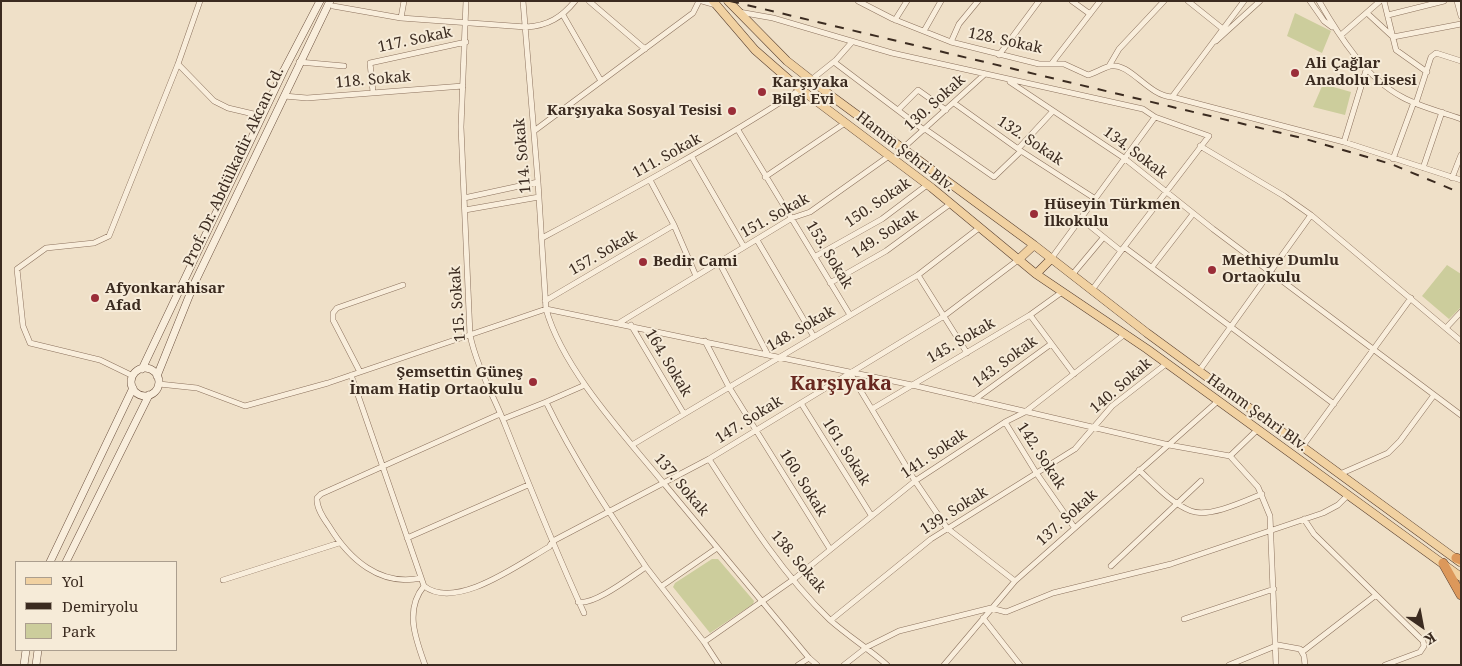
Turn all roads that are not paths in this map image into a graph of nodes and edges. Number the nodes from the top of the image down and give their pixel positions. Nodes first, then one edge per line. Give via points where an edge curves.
1 (200, 1) edge
2 (316, 1) edge
3 (320, 1) edge
4 (404, 1) edge
5 (466, 1) edge
6 (523, 1) edge
7 (575, 1) edge
8 (589, 1) edge
9 (700, 1) edge
10 (728, 1) edge
11 (907, 1) edge
12 (940, 1) edge
13 (978, 1) edge
14 (1039, 1) edge
15 (1072, 1) edge
16 (1100, 1) edge
17 (1154, 1) edge
18 (1188, 1) edge
19 (1244, 1) edge
20 (1260, 1) edge
21 (1310, 1) edge
22 (1319, 1) edge
23 (1380, 1) edge
24 (1384, 1) edge
25 (1444, 1) edge
26 (1456, 1) edge
27 (859, 2) edge
28 (333, 3) edge
29 (715, 3) edge
30 (1162, 3) edge
31 (316, 10) junction
32 (739, 12) junction
33 (1367, 13) junction
34 (1090, 14) junction
35 (563, 15) junction
36 (1388, 15) junction
37 (1461, 16) edge
38 (401, 18) junction
39 (894, 20) junction
40 (466, 24) junction
41 (1461, 24) edge
42 (526, 27) junction
43 (1222, 29) junction
44 (924, 31) junction
45 (1339, 33) junction
46 (1393, 37) junction
47 (466, 42) junction
48 (852, 42) junction
49 (951, 42) junction
50 (1209, 46) junction
51 (645, 49) junction
52 (999, 55) junction
53 (1461, 61) edge
54 (299, 62) junction
55 (834, 62) junction
56 (1052, 63) junction
57 (178, 64) junction
58 (344, 66) dead end
59 (1109, 66) junction
60 (1367, 67) junction
61 (1427, 72) junction
62 (985, 74) junction
63 (1005, 79) junction
64 (811, 80) junction
65 (601, 81) junction
66 (463, 86) junction
67 (801, 89) junction
68 (373, 92) junction
69 (284, 96) junction
70 (1172, 96) junction
71 (1415, 102) junction
72 (954, 103) junction
73 (898, 110) junction
74 (946, 110) junction
75 (1054, 111) junction
76 (1442, 112) junction
77 (262, 116) junction
78 (1155, 117) junction
79 (1461, 119) edge
80 (845, 123) junction
81 (925, 129) junction
82 (738, 130) junction
83 (534, 131) junction
84 (1344, 142) junction
85 (1200, 146) junction
86 (902, 149) junction
87 (1020, 150) junction
88 (1461, 155) edge
89 (888, 156) junction
90 (692, 157) junction
91 (1124, 158) junction
92 (1394, 158) junction
93 (1423, 168) junction
94 (765, 177) junction
95 (1452, 178) junction
96 (650, 180) junction
97 (1461, 180) edge
98 (538, 182) junction
99 (927, 185) junction
100 (1164, 191) junction
101 (464, 198) junction
102 (539, 198) junction
103 (1094, 198) junction
104 (950, 204) junction
105 (464, 210) junction
106 (1193, 214) junction
107 (1311, 215) junction
108 (792, 218) junction
109 (1080, 218) junction
110 (674, 225) junction
111 (979, 228) junction
112 (542, 238) junction
113 (1103, 238) junction
114 (757, 240) junction
115 (1034, 246) junction
116 (744, 247) junction
117 (1122, 249) junction
118 (816, 256) junction
119 (1051, 259) junction
120 (1018, 260) junction
121 (720, 262) junction
122 (1152, 267) junction
123 (1272, 272) junction
124 (1036, 274) junction
125 (918, 275) junction
126 (1072, 275) junction
127 (696, 276) junction
128 (830, 283) junction
129 (403, 285) dead end
130 (1092, 290) junction
131 (1062, 292) junction
132 (1411, 298) junction
133 (545, 301) junction
134 (546, 309) junction
135 (1461, 312) edge
136 (850, 315) junction
137 (1030, 315) junction
138 (944, 316) junction
139 (619, 323) junction
140 (631, 325) junction
141 (1232, 327) junction
142 (1446, 328) junction
143 (1125, 334) junction
144 (470, 335) junction
145 (814, 337) junction
146 (705, 341) junction
147 (1461, 341) edge
148 (1051, 344) junction
149 (1373, 350) junction
150 (966, 353) junction
151 (768, 355) junction
152 (777, 357) junction
153 (1166, 364) junction
154 (142, 369) junction
155 (1199, 371) junction
156 (360, 372) junction
157 (850, 373) junction
158 (1074, 374) junction
159 (351, 375) junction
160 (133, 376) junction
161 (158, 380) junction
162 (585, 384) junction
163 (912, 385) junction
164 (729, 387) junction
165 (133, 388) junction
166 (149, 395) junction
167 (1434, 395) junction
168 (974, 400) junction
169 (1218, 401) junction
170 (546, 402) junction
171 (801, 403) junction
172 (1334, 404) junction
173 (872, 410) junction
174 (1025, 412) junction
175 (684, 414) junction
176 (1461, 415) edge
177 (502, 416) junction
178 (1005, 422) junction
179 (1093, 427) junction
180 (1257, 430) junction
181 (755, 431) junction
182 (632, 446) junction
183 (1169, 446) junction
184 (1302, 447) junction
185 (1230, 456) junction
186 (709, 459) junction
187 (381, 466) junction
188 (1139, 470) junction
189 (1037, 474) junction
190 (1340, 474) junction
191 (915, 481) junction
192 (1201, 481) dead end
193 (665, 484) junction
194 (528, 485) junction
195 (1262, 494) junction
196 (1348, 496) junction
197 (1178, 503) junction
198 (609, 513) junction
199 (871, 515) junction
200 (1304, 520) junction
201 (1074, 527) junction
202 (947, 528) junction
203 (1272, 530) junction
204 (407, 538) junction
205 (339, 542) junction
206 (552, 544) junction
207 (717, 548) junction
208 (830, 549) junction
209 (1459, 560) edge
210 (50, 561) edge
211 (66, 561) edge
212 (1443, 563) junction
213 (1111, 566) dead end
214 (646, 567) junction
215 (1461, 577) edge
216 (421, 578) junction
217 (794, 579) junction
218 (223, 580) dead end
219 (1015, 582) junction
220 (424, 586) junction
221 (662, 586) junction
222 (1274, 589) junction
223 (1376, 595) junction
224 (1461, 595) edge
225 (578, 602) junction
226 (762, 602) junction
227 (991, 608) junction
228 (584, 613) dead end
229 (982, 618) junction
230 (831, 620) junction
231 (1184, 620) dead end
232 (704, 642) junction
233 (1275, 646) junction
234 (867, 647) junction
235 (26, 651) edge
236 (38, 651) edge
237 (1302, 652) junction
238 (809, 658) junction
239 (24, 665) edge
240 (36, 665) edge
241 (425, 665) edge
242 (719, 665) edge
243 (798, 665) edge
244 (817, 665) edge
245 (844, 665) edge
246 (887, 665) edge
247 (944, 665) edge
248 (1020, 665) edge
249 (1229, 665) edge
250 (1276, 665) edge
251 (1305, 665) edge
252 (1384, 665) edge

1 - 57 street
2 - 31 street
3 - 31 main road, Prof. Dr. Abdülkadir Akcan Cd.
4 - 38 street
5 - 40 street, 115. Sokak
6 - 42 street, 114. Sokak
7 - 35 street
8 - 51 street
9 - 29 street
9 - 51 street via 693,13
10 - 32 main road, Hamm Şehri Blv.
11 - 39 street
12 - 44 street
13 - 49 street via 959,24
14 - 52 street
15 - 34 street
16 - 34 street
17 - 30 street
18 - 43 street
19 - 43 street
20 - 50 street
21 - 45 street via 1324,21
22 - 45 street
23 - 33 street
24 - 36 street
25 - 36 street
26 - 37 street
27 - 39 street, 128. Sokak
28 - 38 street
28 - 54 main road, Prof. Dr. Abdülkadir Akcan Cd.
29 - 67 main road, Hamm Şehri Blv. via 755,50
30 - 59 street via 1119,49
31 - 77 main road, Prof. Dr. Abdülkadir Akcan Cd.
32 - 48 street via 773,18
32 - 64 main road, Hamm Şehri Blv.
33 - 45 street
33 - 46 street
34 - 56 street
35 - 42 street via 540,26
35 - 65 street
36 - 46 street
38 - 40 street
39 - 44 street, 128. Sokak
40 - 42 street
40 - 47 street, 115. Sokak
41 - 46 street
42 - 83 street, 114. Sokak
43 - 50 street
44 - 49 street, 128. Sokak
45 - 60 street
46 - 61 street via 1396,50
47 - 66 street, 115. Sokak
47 - 68 street, 117. Sokak via 370,63
48 - 55 street
48 - 62 street
49 - 52 street, 128. Sokak
50 - 70 street
51 - 65 street
52 - 56 street, 128. Sokak via 1039,64
53 - 61 street via 1436,53 1431,57
54 - 58 street
54 - 69 main road, Prof. Dr. Abdülkadir Akcan Cd.
55 - 64 street
55 - 73 street
56 - 59 street, 128. Sokak via 1064,64 1088,75
57 - 77 street via 214,101 228,108
57 - 160 street via 109,236 94,243 46,248 17,269 23,326 30,343 100,360
59 - 70 street via 1125,69 1152,91
60 - 71 street via 1380,83
60 - 84 street
61 - 71 street
62 - 63 street
62 - 72 street, 130. Sokak
63 - 75 street, 134. Sokak
63 - 78 street via 1139,108
64 - 86 main road, Hamm Şehri Blv.
65 - 83 street
66 - 68 street, 118. Sokak
66 - 101 street, 115. Sokak
67 - 80 main road, Hamm Şehri Blv.
67 - 82 street, 111. Sokak
68 - 69 street, 118. Sokak via 307,98
69 - 161 main road, Prof. Dr. Abdülkadir Akcan Cd. via 194,284
70 - 84 street
71 - 76 street
71 - 92 street
72 - 74 street, 130. Sokak
72 - 87 street, 132. Sokak
73 - 74 street via 918,90
73 - 81 street
74 - 81 street, 130. Sokak
75 - 87 street
75 - 91 street, 134. Sokak
76 - 79 street
76 - 93 street
77 - 154 main road, Prof. Dr. Abdülkadir Akcan Cd.
78 - 85 street via 1209,136
78 - 91 street
80 - 89 main road, Hamm Şehri Blv.
80 - 94 street
81 - 86 street, 130. Sokak
81 - 87 street via 994,177
82 - 90 street, 111. Sokak
82 - 94 street, 153. Sokak
83 - 98 street, 114. Sokak
84 - 92 street
85 - 100 street
85 - 107 street
86 - 115 main road, Hamm Şehri Blv.
87 - 103 street, 132. Sokak
88 - 95 street
89 - 99 main road, Hamm Şehri Blv.
89 - 108 street, 151. Sokak via 810,212
90 - 96 street, 111. Sokak
90 - 116 street
91 - 100 street, 134. Sokak
91 - 103 street
92 - 93 street
93 - 95 street
94 - 108 street, 153. Sokak
95 - 97 street
96 - 110 street
96 - 112 street, 111. Sokak
98 - 101 street
98 - 102 street, 114. Sokak
99 - 104 main road, Hamm Şehri Blv.
99 - 118 street, 150. Sokak via 882,219
100 - 106 street, 134. Sokak
100 - 117 street
101 - 105 street, 115. Sokak
102 - 105 street
102 - 112 street, 114. Sokak
103 - 109 street
104 - 111 main road, Hamm Şehri Blv.
104 - 128 street, 149. Sokak via 886,251
105 - 144 street, 115. Sokak
106 - 122 street
106 - 123 street, 134. Sokak
107 - 123 street
107 - 132 street
108 - 114 street, 151. Sokak
108 - 118 street, 153. Sokak
109 - 113 street
109 - 119 street
110 - 127 street
110 - 133 street, 157. Sokak
111 - 120 main road, Hamm Şehri Blv.
111 - 125 street, 148. Sokak
112 - 133 street, 114. Sokak
113 - 117 street
113 - 126 street
114 - 116 street, 151. Sokak
114 - 145 street
115 - 119 main road, Hamm Şehri Blv.
115 - 120 main road
116 - 121 street, 151. Sokak
117 - 122 street
117 - 130 street
118 - 128 street, 153. Sokak
119 - 124 main road
119 - 126 main road, Hamm Şehri Blv.
120 - 124 main road, Hamm Şehri Blv.
120 - 138 street, 147. Sokak
121 - 127 street, 151. Sokak
121 - 151 street
122 - 141 street
123 - 141 street
123 - 149 street, 134. Sokak
124 - 131 main road, Hamm Şehri Blv.
125 - 136 street, 148. Sokak
125 - 138 street
126 - 130 main road, Hamm Şehri Blv.
127 - 139 street, 151. Sokak
128 - 136 street, 153. Sokak
129 - 156 street via 334,311 333,320
130 - 155 main road, Hamm Şehri Blv.
131 - 137 street, 145. Sokak
131 - 143 main road, Hamm Şehri Blv.
132 - 142 street
132 - 149 street
133 - 134 street, 114. Sokak
134 - 139 street
134 - 144 street
134 - 162 street, 137. Sokak via 550,324
135 - 142 street
136 - 145 street, 148. Sokak
137 - 148 street
137 - 150 street, 145. Sokak
138 - 150 street
138 - 157 street, 147. Sokak
139 - 140 street
140 - 146 street
140 - 175 street, 164. Sokak
141 - 155 street
141 - 172 street
142 - 147 street
143 - 153 main road, Hamm Şehri Blv.
143 - 158 street, 141. Sokak
144 - 156 street
144 - 177 street, 115. Sokak via 474,352
145 - 152 street, 148. Sokak
146 - 151 street
146 - 164 street, 160. Sokak
148 - 158 street
148 - 168 street, 143. Sokak
149 - 167 street, 134. Sokak
149 - 172 street
150 - 163 street, 145. Sokak
151 - 152 street
152 - 157 street
152 - 164 street, 148. Sokak
153 - 169 main road, Hamm Şehri Blv.
153 - 179 street, 140. Sokak via 1112,406
154 - 160 main road, Prof. Dr. Abdülkadir Akcan Cd.
154 - 161 main road via 151,370
155 - 184 main road, Hamm Şehri Blv.
156 - 159 street
157 - 163 street
157 - 171 street, 147. Sokak
157 - 173 street
158 - 174 street, 141. Sokak
159 - 161 street via 245,406 198,388
159 - 187 street
160 - 165 main road
161 - 166 main road, Prof. Dr. Abdülkadir Akcan Cd. via 156,391
162 - 170 street
162 - 182 street, 137. Sokak
163 - 168 street
163 - 173 street, 145. Sokak
164 - 175 street, 148. Sokak
164 - 181 street, 160. Sokak
165 - 166 main road via 138,394
165 - 210 main road
166 - 211 main road, Prof. Dr. Abdülkadir Akcan Cd.
167 - 176 street, 134. Sokak
167 - 190 street via 1388,453
168 - 174 street
169 - 180 main road, Hamm Şehri Blv.
169 - 183 street, 137. Sokak
170 - 177 street
170 - 198 street via 558,429
171 - 181 street, 147. Sokak
171 - 199 street, 161. Sokak
172 - 184 street
173 - 191 street
174 - 178 street, 141. Sokak
174 - 179 street
175 - 182 street, 148. Sokak
177 - 187 street
177 - 194 street, 115. Sokak
178 - 189 street, 142. Sokak
178 - 191 street, 141. Sokak
179 - 183 street
179 - 189 street, 139. Sokak via 1075,449
180 - 185 street
180 - 196 main road, Hamm Şehri Blv.
181 - 186 street, 147. Sokak
181 - 208 street, 160. Sokak
182 - 193 street, 137. Sokak
183 - 185 street
183 - 188 street, 137. Sokak
184 - 190 main road, Hamm Şehri Blv.
185 - 195 street
186 - 193 street, 147. Sokak
186 - 217 street, 138. Sokak via 750,523
187 - 204 street
187 - 205 street via 318,496 317,504
188 - 197 street
188 - 201 street, 137. Sokak
189 - 201 street, 142. Sokak
189 - 202 street, 139. Sokak
190 - 209 main road, Hamm Şehri Blv.
191 - 199 street, 141. Sokak
191 - 202 street
192 - 197 street
193 - 198 street, 147. Sokak
193 - 207 street, 137. Sokak
194 - 204 street
194 - 206 street, 115. Sokak
195 - 197 street via 1211,512 1192,512
195 - 203 street
196 - 200 street via 1329,510
196 - 212 main road, Hamm Şehri Blv.
197 - 213 street
198 - 206 street, 147. Sokak
198 - 214 street
199 - 208 street, 141. Sokak
200 - 203 street
200 - 223 street
201 - 219 street, 137. Sokak
202 - 219 street
202 - 230 street, 139. Sokak
203 - 222 street
203 - 227 street via 1152,570 1053,592 1006,612
204 - 216 street
205 - 216 street via 356,561 379,575 400,580
205 - 218 street
206 - 220 street, 147. Sokak via 482,584 449,595 435,593
206 - 225 street, 115. Sokak
207 - 221 street
207 - 226 street, 137. Sokak
208 - 217 street, 141. Sokak
212 - 215 main road, Hamm Şehri Blv.
212 - 224 highway
214 - 221 street
214 - 225 street via 596,599 585,604
216 - 220 street
217 - 226 street, 141. Sokak
217 - 230 street, 138. Sokak
219 - 227 street, 137. Sokak
220 - 241 street via 416,603 413,622
221 - 232 street
222 - 231 street
222 - 233 street
223 - 237 street
223 - 252 street via 1424,644 1420,652
225 - 228 street, 115. Sokak
226 - 232 street, 141. Sokak
226 - 238 street, 137. Sokak
227 - 229 street, 137. Sokak
227 - 234 street via 899,631
229 - 247 street, 137. Sokak
229 - 248 street
230 - 234 street, 138. Sokak
232 - 242 street
233 - 237 street via 1282,644
233 - 249 street
233 - 250 street
234 - 245 street
234 - 246 street, 138. Sokak
235 - 239 main road
236 - 240 main road
237 - 251 street
238 - 243 street
238 - 244 street, 137. Sokak

